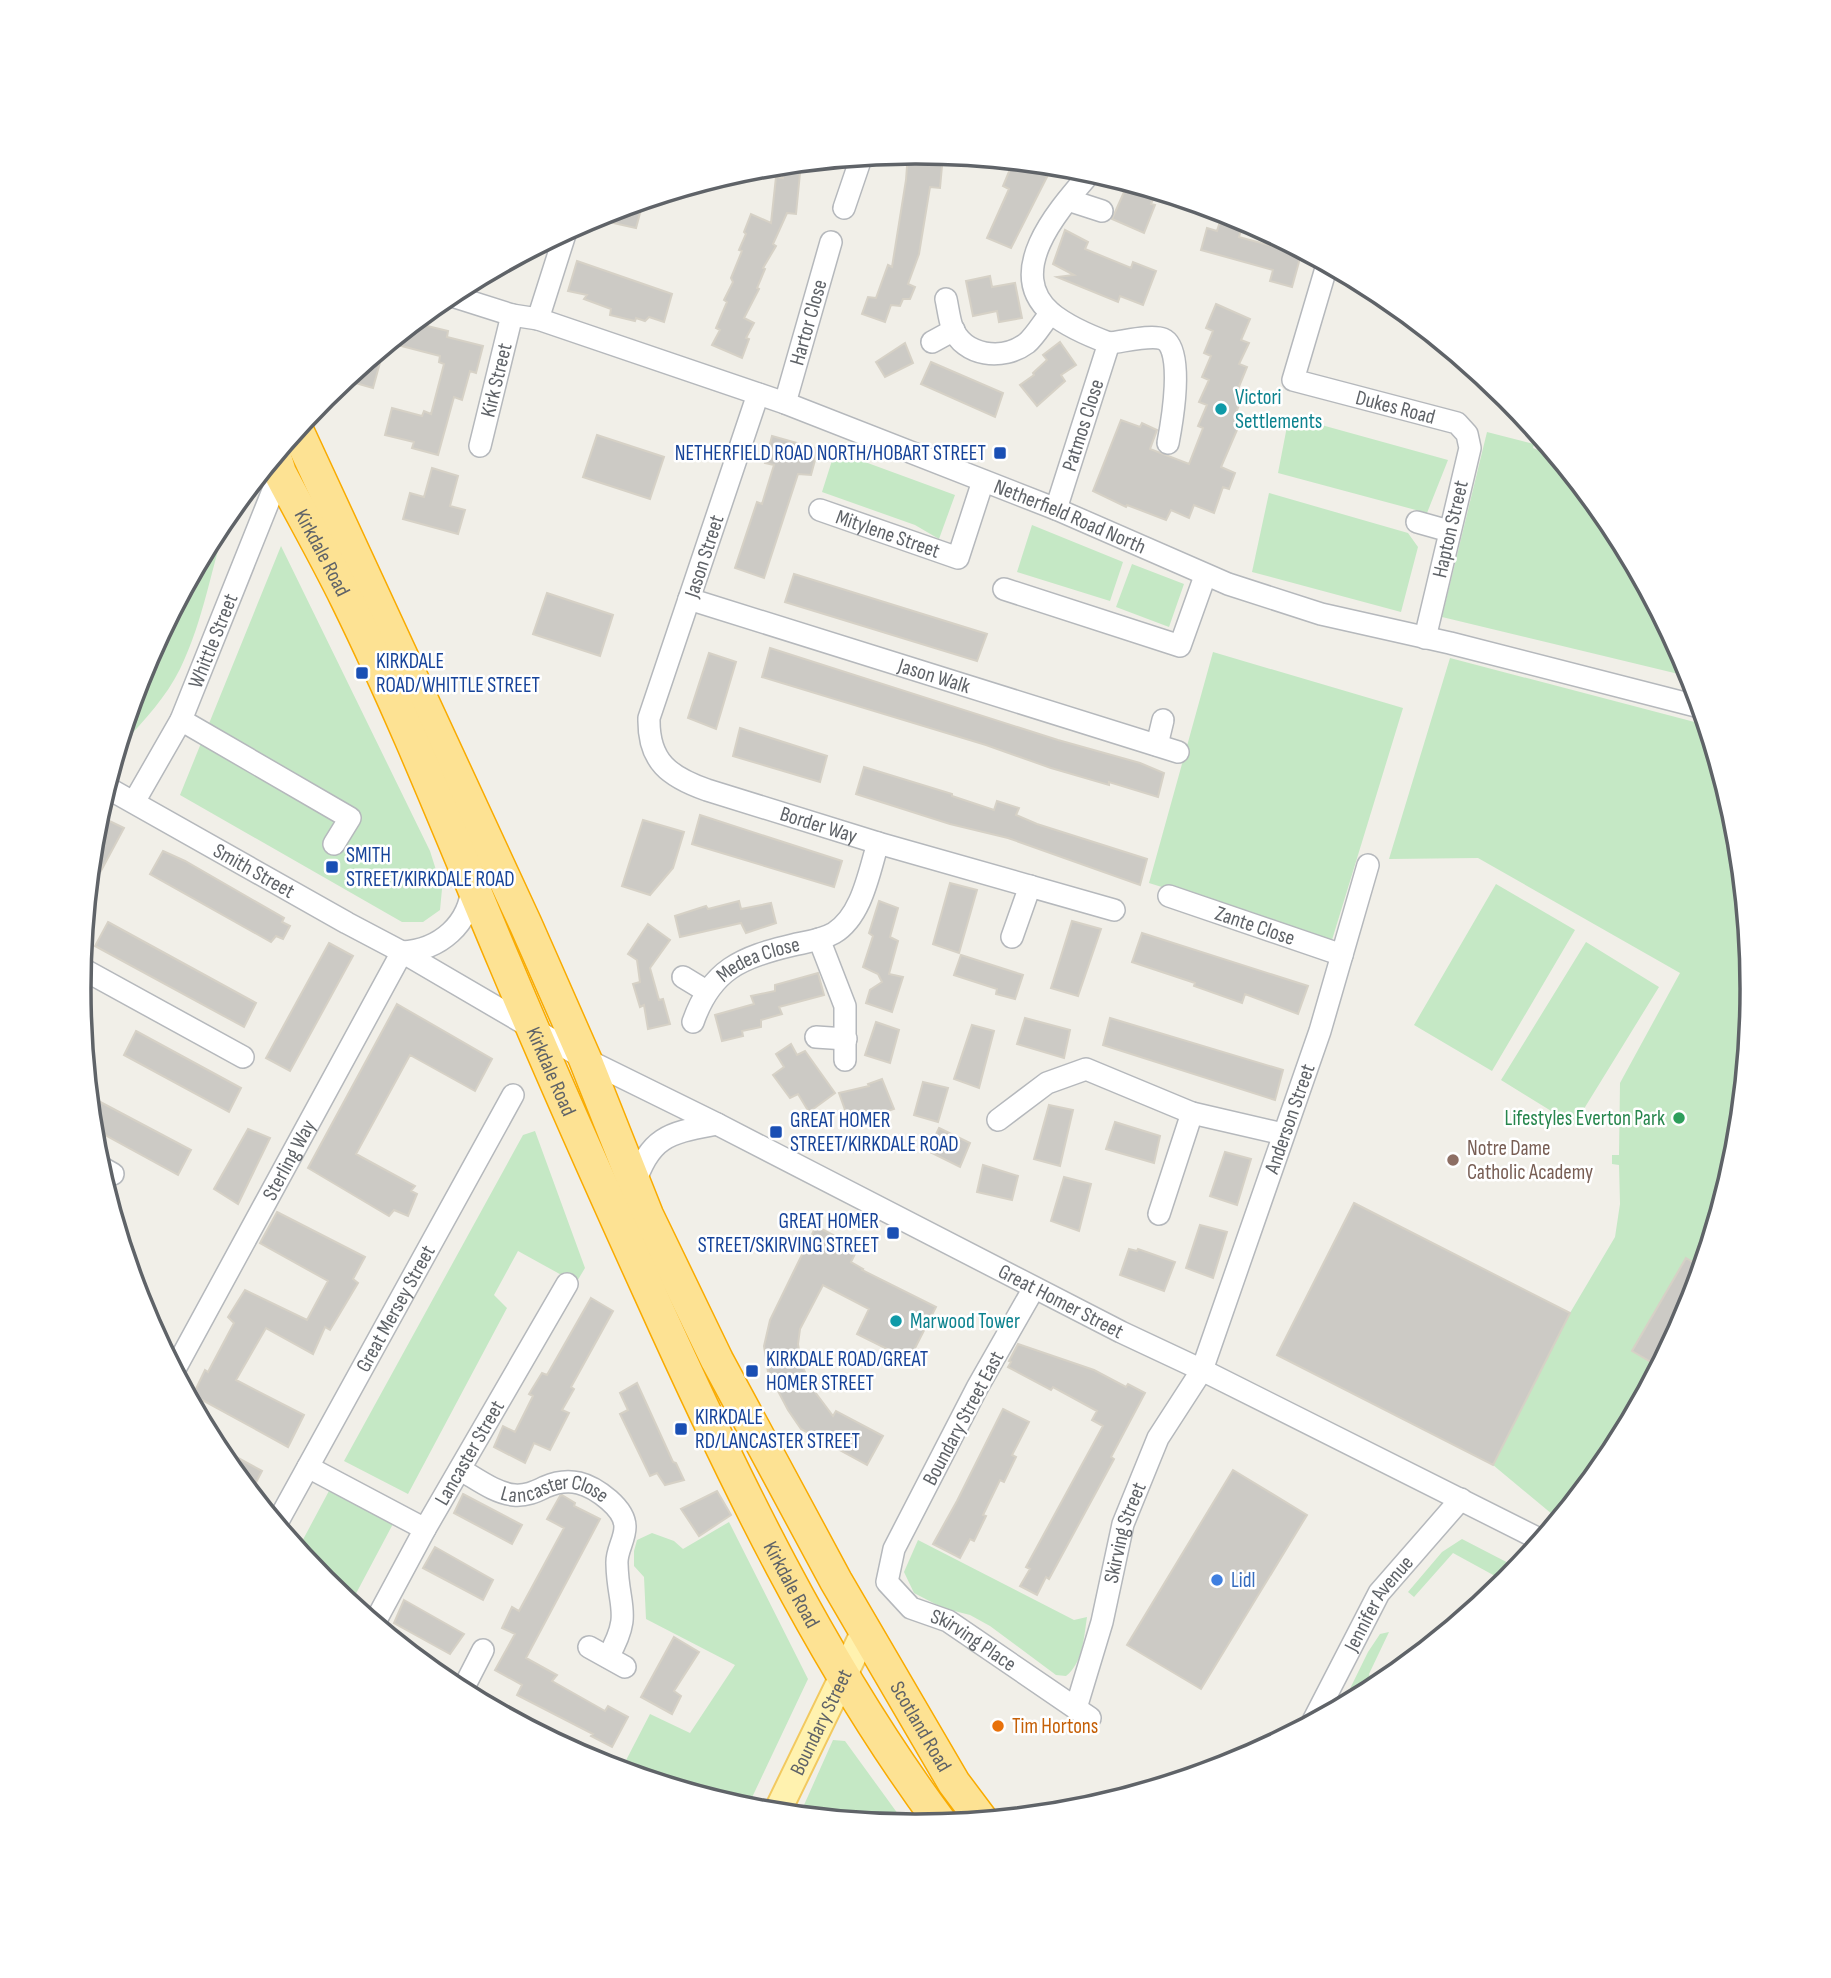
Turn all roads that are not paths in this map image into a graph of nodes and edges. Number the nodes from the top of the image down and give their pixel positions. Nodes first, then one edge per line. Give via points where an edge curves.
1 (859, 166) edge
2 (1083, 182) edge
3 (1068, 200) junction
4 (844, 208) dead end
5 (1102, 211) dead end
6 (831, 242) dead end
7 (562, 245) edge
8 (1325, 273) edge
9 (463, 299) edge
10 (946, 299) dead end
11 (1051, 313) junction
12 (512, 315) junction
13 (538, 320) junction
14 (954, 330) junction
15 (932, 342) dead end
16 (1109, 344) junction
17 (758, 394) junction
18 (785, 403) junction
19 (1457, 423) joint
20 (301, 439) edge
21 (1168, 443) dead end
22 (480, 446) dead end
23 (278, 467) edge
24 (272, 474) edge
25 (983, 481) junction
26 (1056, 509) junction
27 (820, 510) dead end
28 (1417, 522) dead end
29 (1449, 531) junction
30 (1205, 576) junction
31 (1004, 589) dead end
32 (689, 599) junction
33 (1425, 638) junction
34 (1689, 704) edge
35 (649, 718) joint
36 (181, 720) junction
37 (1163, 720) dead end
38 (1157, 745) junction
39 (1178, 752) dead end
40 (115, 793) edge
41 (134, 803) junction
42 (878, 843) junction
43 (334, 844) dead end
44 (1368, 865) dead end
45 (472, 886) junction
46 (1030, 886) junction
47 (1169, 896) dead end
48 (1114, 910) dead end
49 (1012, 937) dead end
50 (819, 939) junction
51 (402, 952) junction
52 (1342, 955) junction
53 (92, 974) edge
54 (683, 977) dead end
55 (706, 991) junction
56 (693, 1022) dead end
57 (531, 1026) junction
58 (816, 1037) dead end
59 (243, 1057) dead end
60 (585, 1059) junction
61 (513, 1094) dead end
62 (1192, 1113) junction
63 (998, 1120) dead end
64 (717, 1124) junction
65 (1283, 1134) junction
66 (634, 1186) junction
67 (1159, 1214) dead end
68 (567, 1284) dead end
69 (1034, 1288) junction
70 (180, 1361) edge
71 (1202, 1370) junction
72 (308, 1467) junction
73 (461, 1470) junction
74 (1461, 1499) junction
75 (281, 1515) edge
76 (425, 1529) junction
77 (1533, 1536) edge
78 (894, 1549) joint
79 (379, 1615) edge
80 (865, 1631) junction
81 (589, 1647) dead end
82 (484, 1650) dead end
83 (844, 1677) junction
84 (467, 1681) edge
85 (1320, 1707) edge
86 (1083, 1713) joint
87 (782, 1802) edge
88 (975, 1811) edge
89 (934, 1813) edge

1 - 4 street
2 - 3 street
3 - 5 street
3 - 11 street via 1044,233 1032,267 1034,285
6 - 18 street, Hartor Close
7 - 13 street
8 - 19 street, Dukes Road via 1293,380
9 - 12 street, Netherfield Road North
10 - 14 street
11 - 14 street via 1029,341 1007,354 978,352
11 - 16 street
12 - 13 street, Netherfield Road North
12 - 22 street, Kirk Street
13 - 17 street, Netherfield Road North
14 - 15 street
16 - 21 street via 1155,337 1171,345 1175,356
16 - 26 street, Patmos Close
17 - 18 street, Netherfield Road North
17 - 32 street, Jason Street
18 - 25 street, Netherfield Road North
19 - 29 street, Hapton Street via 1467,434 1470,448
20 - 60 highway, Kirkdale Road
23 - 45 highway, Kirkdale Road via 347,600 436,794
24 - 36 street, Whittle Street
25 - 26 street, Netherfield Road North
25 - 27 street, Mitylene Street via 958,558
26 - 30 street, Netherfield Road North
28 - 29 street
29 - 33 street, Hapton Street
30 - 31 street via 1180,646
30 - 33 street, Netherfield Road North via 1321,614
32 - 35 street, Jason Street
32 - 38 street, Jason Walk
33 - 34 street, Netherfield Road North
35 - 42 street, Border Way via 656,754 682,781
36 - 41 street, Whittle Street
36 - 43 street via 350,818
37 - 38 street
38 - 39 street, Jason Walk
40 - 41 street, Smith Street
41 - 51 street, Smith Street
42 - 46 street, Border Way
42 - 50 street, Medea Close via 856,908 835,933
44 - 52 street, Anderson Street
45 - 51 street via 464,916 447,936 425,949
45 - 57 highway, Kirkdale Road
46 - 48 street, Border Way
46 - 49 street
47 - 52 street, Zante Close
50 - 55 street, Medea Close via 740,962
50 - 58 street, Medea Close via 845,1006 845,1050
51 - 57 street, Smith Street
51 - 70 street, Sterling Way
52 - 65 street, Anderson Street
53 - 59 street
54 - 55 street, Medea Close
55 - 56 street, Medea Close
57 - 60 street, Smith Street
57 - 83 highway, Kirkdale Road via 689,1379
60 - 64 street, Great Homer Street
60 - 66 highway, Kirkdale Road
61 - 72 street, Great Mersey Street
62 - 63 street via 1086,1069 1047,1083
62 - 65 street
62 - 67 street
64 - 66 street via 665,1137 646,1158
64 - 69 street, Great Homer Street
65 - 71 street, Anderson Street
66 - 80 highway, Kirkdale Road via 723,1372
68 - 73 street, Lancaster Street
69 - 71 street, Great Homer Street
69 - 78 street, Boundary Street East
71 - 74 street, Great Homer Street
71 - 86 street, Skirving Street via 1157,1438 1123,1524
72 - 75 street, Great Mersey Street
72 - 76 street
73 - 76 street, Lancaster Street
73 - 81 street, Lancaster Close via 514,1495 573,1480 617,1508 625,1529 617,1561 623,1618 617,1662
74 - 77 street, Great Homer Street
74 - 85 street, Jennifer Avenue via 1379,1593
76 - 79 street, Lancaster Street
78 - 86 street, Skirving Place via 887,1582 911,1608 948,1621
80 - 83 main road, Boundary Street
80 - 88 highway, Scotland Road
82 - 84 street
83 - 87 main road, Boundary Street
83 - 89 highway, Scotland Road

